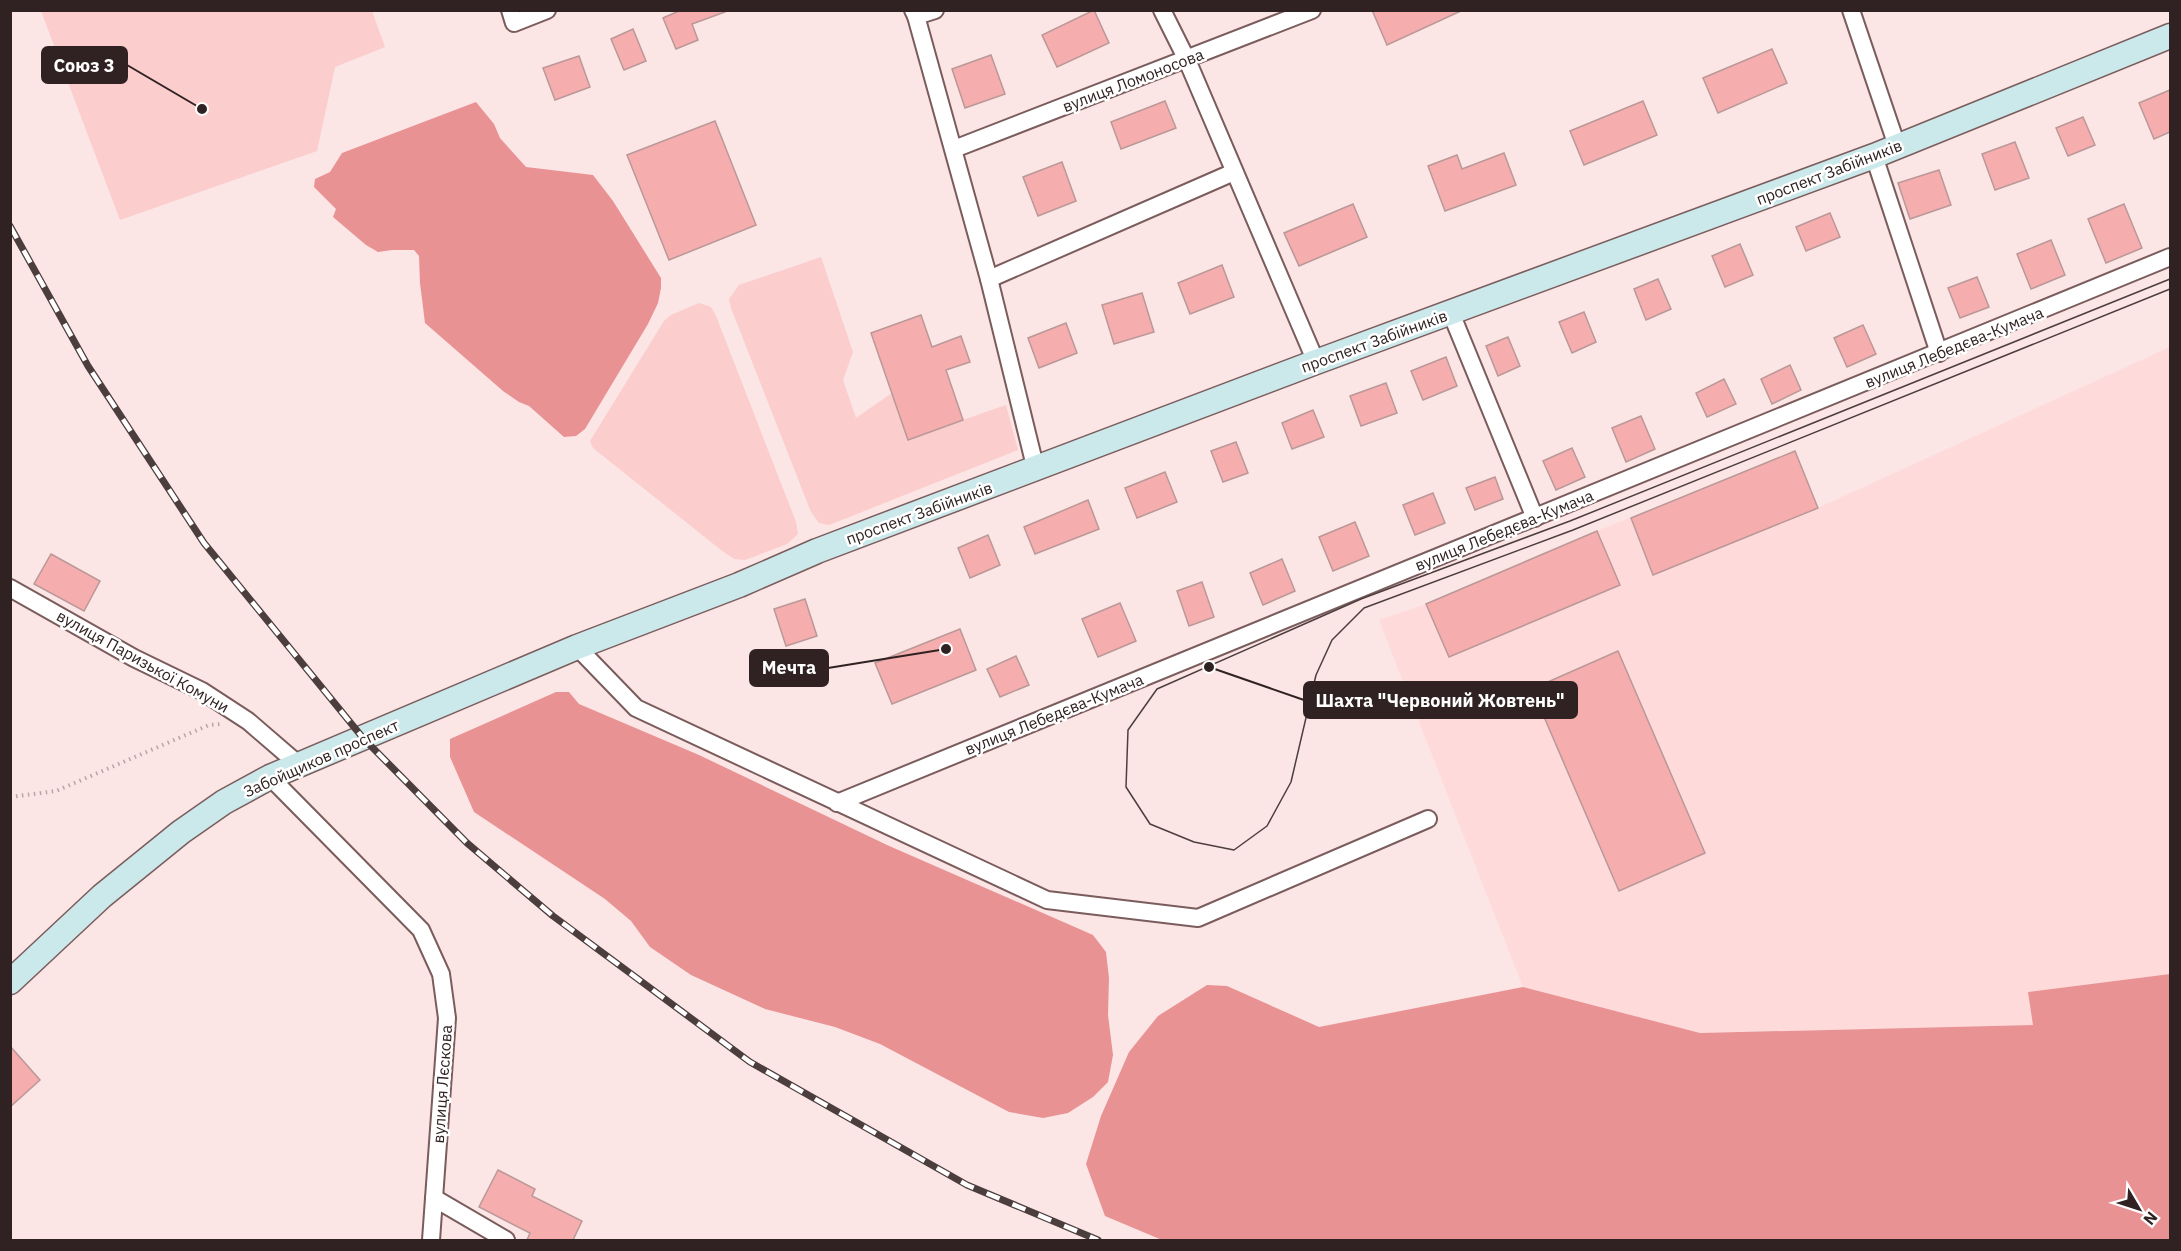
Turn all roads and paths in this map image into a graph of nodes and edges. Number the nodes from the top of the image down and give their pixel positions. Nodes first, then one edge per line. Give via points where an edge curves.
1 (547, 10) edge
2 (935, 10) edge
3 (1162, 10) edge
4 (1312, 10) edge
5 (1851, 10) edge
6 (914, 13) edge
7 (512, 17) edge
8 (2170, 36) edge
9 (1187, 60) junction
10 (1897, 146) junction
11 (954, 149) junction
12 (1874, 156) junction
13 (1234, 172) junction
14 (2170, 257) edge
15 (989, 279) junction
16 (1451, 313) junction
17 (1939, 353) junction
18 (1316, 362) junction
19 (1036, 470) junction
20 (1535, 518) junction
21 (10, 588) edge
22 (577, 647) junction
23 (248, 721) junction
24 (298, 764) junction
25 (270, 777) junction
26 (10, 797) edge
27 (837, 802) junction
28 (1428, 819) dead end
29 (10, 982) edge
30 (434, 1198) junction
31 (431, 1240) edge
32 (506, 1240) edge

1 - 7 street
2 - 6 street
3 - 9 street
4 - 9 street, вулиця Ломоносова
5 - 10 street
6 - 11 street
8 - 10 main road, проспект Забійників
9 - 11 street, вулиця Ломоносова
9 - 13 street
10 - 12 main road, проспект Забійників
11 - 15 street
12 - 16 main road, проспект Забійників
12 - 17 street
13 - 15 street
13 - 18 street
14 - 17 street, вулиця Лебедєва-Кумача
15 - 19 street
16 - 18 main road, проспект Забійників
16 - 20 street
17 - 20 street, вулиця Лебедєва-Кумача
18 - 19 main road, проспект Забійників
19 - 22 main road, проспект Забійників via 817,551
20 - 27 street, вулиця Лебедєва-Кумача
21 - 23 street, вулиця Паризької Комуни via 134,658 202,691
22 - 24 main road, Забойщиков проспект
22 - 27 street via 636,708
23 - 24 street, вулиця Паризької Комуни
23 - 26 path via 209,725 56,791
24 - 25 main road, Забойщиков проспект
25 - 29 main road, Забойщиков проспект via 181,832 102,896
25 - 30 street, вулиця Лєскова via 421,930 441,974 447,1018
27 - 28 street via 1047,900 1198,918
30 - 31 street, вулиця Лєскова
30 - 32 street

